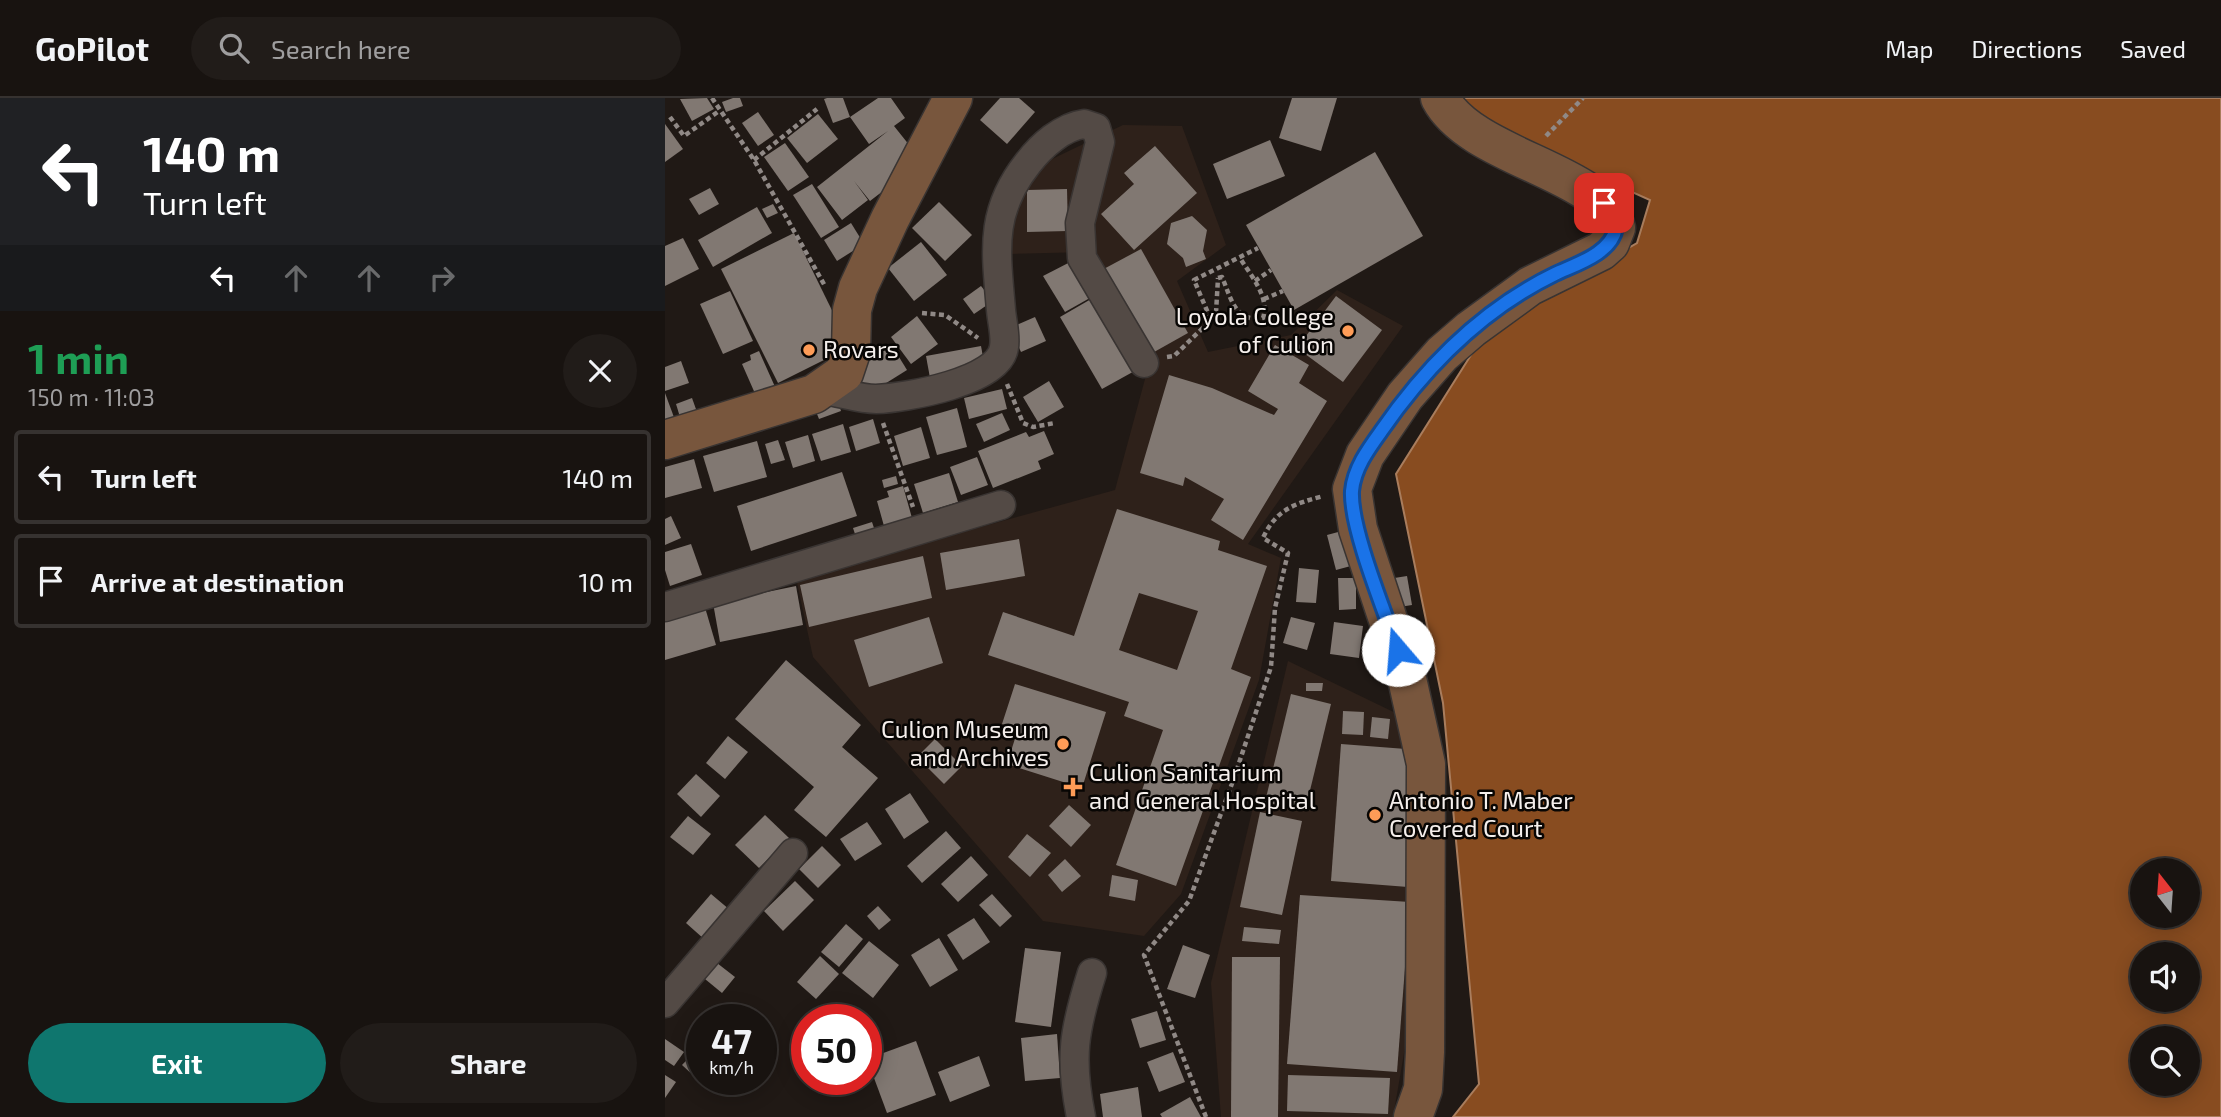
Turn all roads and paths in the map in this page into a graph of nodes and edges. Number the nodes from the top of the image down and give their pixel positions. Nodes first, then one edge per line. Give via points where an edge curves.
1 (712, 98) edge
2 (953, 98) edge
3 (1440, 98) edge
4 (1583, 98) edge
5 (817, 109) dead end
6 (719, 111) junction
7 (670, 117) dead end
8 (754, 160) junction
9 (1525, 160) junction
10 (1258, 248) dead end
11 (1240, 258) junction
12 (1271, 270) dead end
13 (1254, 282) junction
14 (1283, 291) dead end
15 (1264, 299) junction
16 (922, 313) dead end
17 (945, 316) dead end
18 (1211, 320) junction
19 (851, 326) junction
20 (1144, 363) joint
21 (823, 390) junction
22 (875, 399) junction
23 (665, 440) edge
24 (1352, 489) junction
25 (1002, 505) dead end
26 (921, 530) junction
27 (665, 607) edge
28 (793, 853) dead end
29 (1092, 973) dead end
30 (665, 1003) edge
31 (1081, 1117) edge
32 (1206, 1117) edge
33 (1413, 1117) edge

1 - 6 path
2 - 19 main road via 867,266
3 - 9 main road via 1449,115 1470,132
4 - 9 path
5 - 8 path
6 - 7 path via 684,136
6 - 8 path
8 - 19 path
9 - 24 main road via 1604,203 1614,219 1615,236 1601,251 1529,286 1442,354 1405,396 1365,454
10 - 11 path
11 - 13 path
11 - 18 path via 1194,280
12 - 13 path
13 - 15 path
14 - 15 path
15 - 18 path via 1263,318 1251,320 1235,309 1219,278 1216,313
16 - 17 path
18 - 20 path via 1174,356
19 - 21 main road via 849,363 836,382
20 - 22 street via 1082,258 1083,203 1100,142 1096,128 1084,124 1062,132 1035,154 1001,209 995,243 1004,347 996,363 958,384
21 - 22 street
21 - 23 main road
22 - 26 path
24 - 32 path via 1296,502 1267,527 1263,538 1288,553 1275,608 1271,667 1189,901 1144,955
24 - 33 main road via 1358,529 1406,674 1426,764 1425,1052 1423,1089
25 - 26 street
26 - 27 street
28 - 30 street
29 - 31 street via 1075,1028 1073,1066

